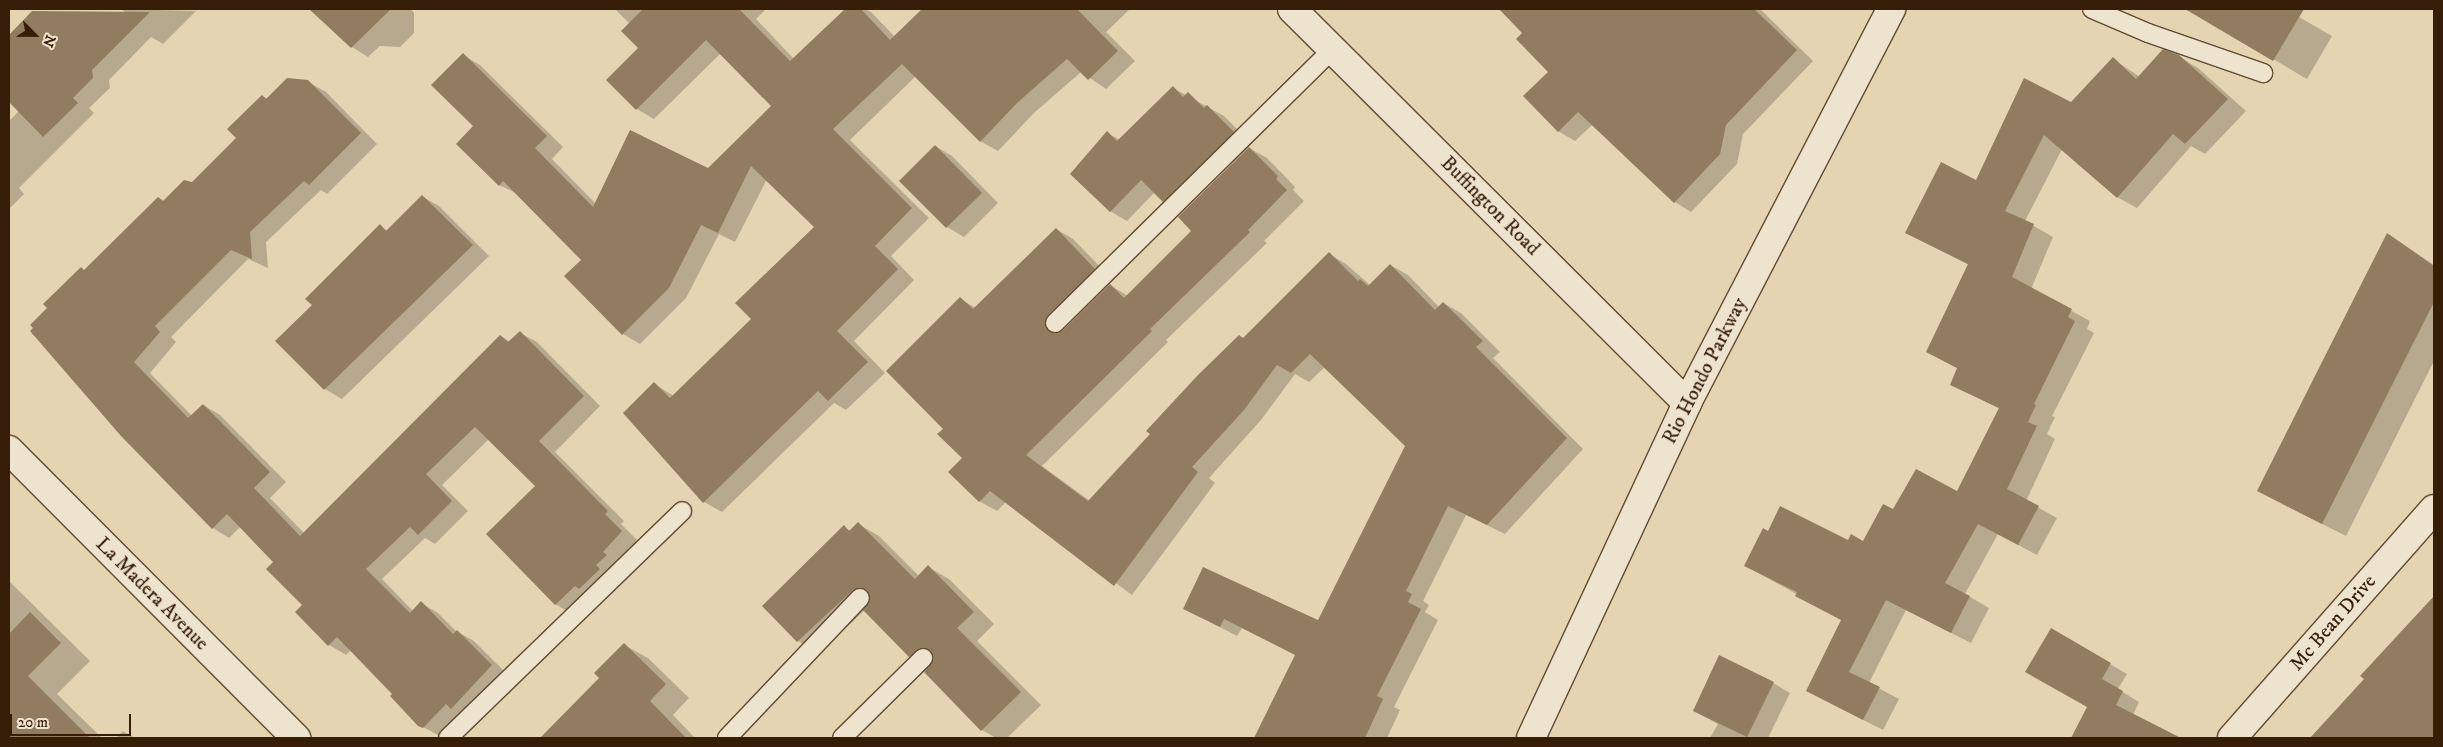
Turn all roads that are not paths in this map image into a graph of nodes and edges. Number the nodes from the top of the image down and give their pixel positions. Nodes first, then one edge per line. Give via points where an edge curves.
1 (1292, 9) edge
2 (1891, 9) edge
3 (2092, 9) edge
4 (1332, 50) junction
5 (2264, 73) dead end
6 (1055, 323) dead end
7 (1687, 404) junction
8 (9, 450) edge
9 (2434, 508) edge
10 (682, 511) dead end
11 (860, 598) dead end
12 (923, 658) dead end
13 (296, 738) edge
14 (448, 738) edge
15 (727, 738) edge
16 (842, 738) edge
17 (1531, 738) edge
18 (2232, 738) edge

1 - 4 street, Buffington Road
2 - 7 street, Rio Hondo Parkway
3 - 5 lane via 2148,33
4 - 6 lane
4 - 7 street, Buffington Road
7 - 17 street, Rio Hondo Parkway
8 - 13 street, La Madera Avenue
9 - 18 street, Mc Bean Drive
10 - 14 lane
11 - 15 lane
12 - 16 lane

